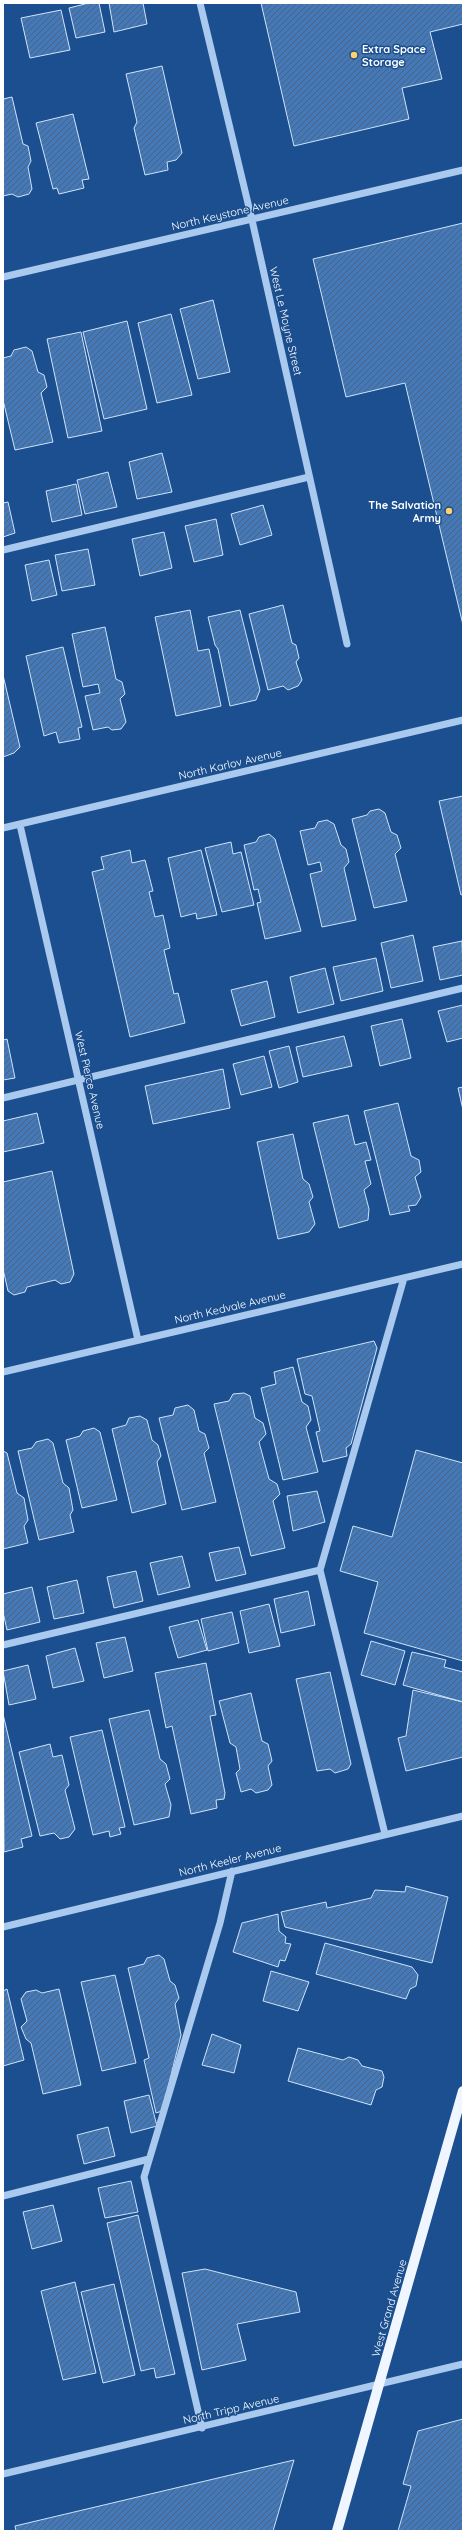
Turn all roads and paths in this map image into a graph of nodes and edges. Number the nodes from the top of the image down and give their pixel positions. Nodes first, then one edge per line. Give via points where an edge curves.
1 (200, 3) edge
2 (463, 170) edge
3 (252, 220) junction
4 (3, 277) edge
5 (309, 477) junction
6 (3, 550) edge
7 (347, 644) dead end
8 (463, 720) edge
9 (20, 824) junction
10 (3, 828) edge
11 (463, 988) edge
12 (79, 1080) junction
13 (3, 1098) edge
14 (463, 1264) edge
15 (404, 1278) junction
16 (138, 1340) junction
17 (3, 1372) edge
18 (320, 1570) junction
19 (3, 1645) edge
20 (463, 1816) edge
21 (385, 1834) junction
22 (232, 1871) junction
23 (3, 1927) edge
24 (463, 2091) edge
25 (149, 2159) junction
26 (3, 2196) edge
27 (463, 2364) edge
28 (378, 2386) junction
29 (202, 2428) junction
30 (3, 2474) edge
31 (337, 2531) edge

1 - 3 street, West Le Moyne Street
2 - 3 street, North Keystone Avenue
3 - 4 street, North Keystone Avenue
3 - 5 street, West Le Moyne Street
5 - 6 street
5 - 7 street, West Le Moyne Street
8 - 9 street, North Karlov Avenue
9 - 10 street, North Karlov Avenue
9 - 12 street, West Pierce Avenue
11 - 12 street
12 - 13 street
12 - 16 street, West Pierce Avenue
14 - 15 street, North Kedvale Avenue
15 - 16 street, North Kedvale Avenue
15 - 18 street
16 - 17 street, North Kedvale Avenue
18 - 19 street
18 - 21 street
20 - 21 street, North Keeler Avenue
21 - 22 street, North Keeler Avenue
22 - 23 street, North Keeler Avenue
22 - 25 street via 220,1923
24 - 28 main road, West Grand Avenue
25 - 26 street
25 - 29 street via 144,2177
27 - 28 street, North Tripp Avenue
28 - 29 street, North Tripp Avenue
28 - 31 main road, West Grand Avenue
29 - 30 street, North Tripp Avenue

